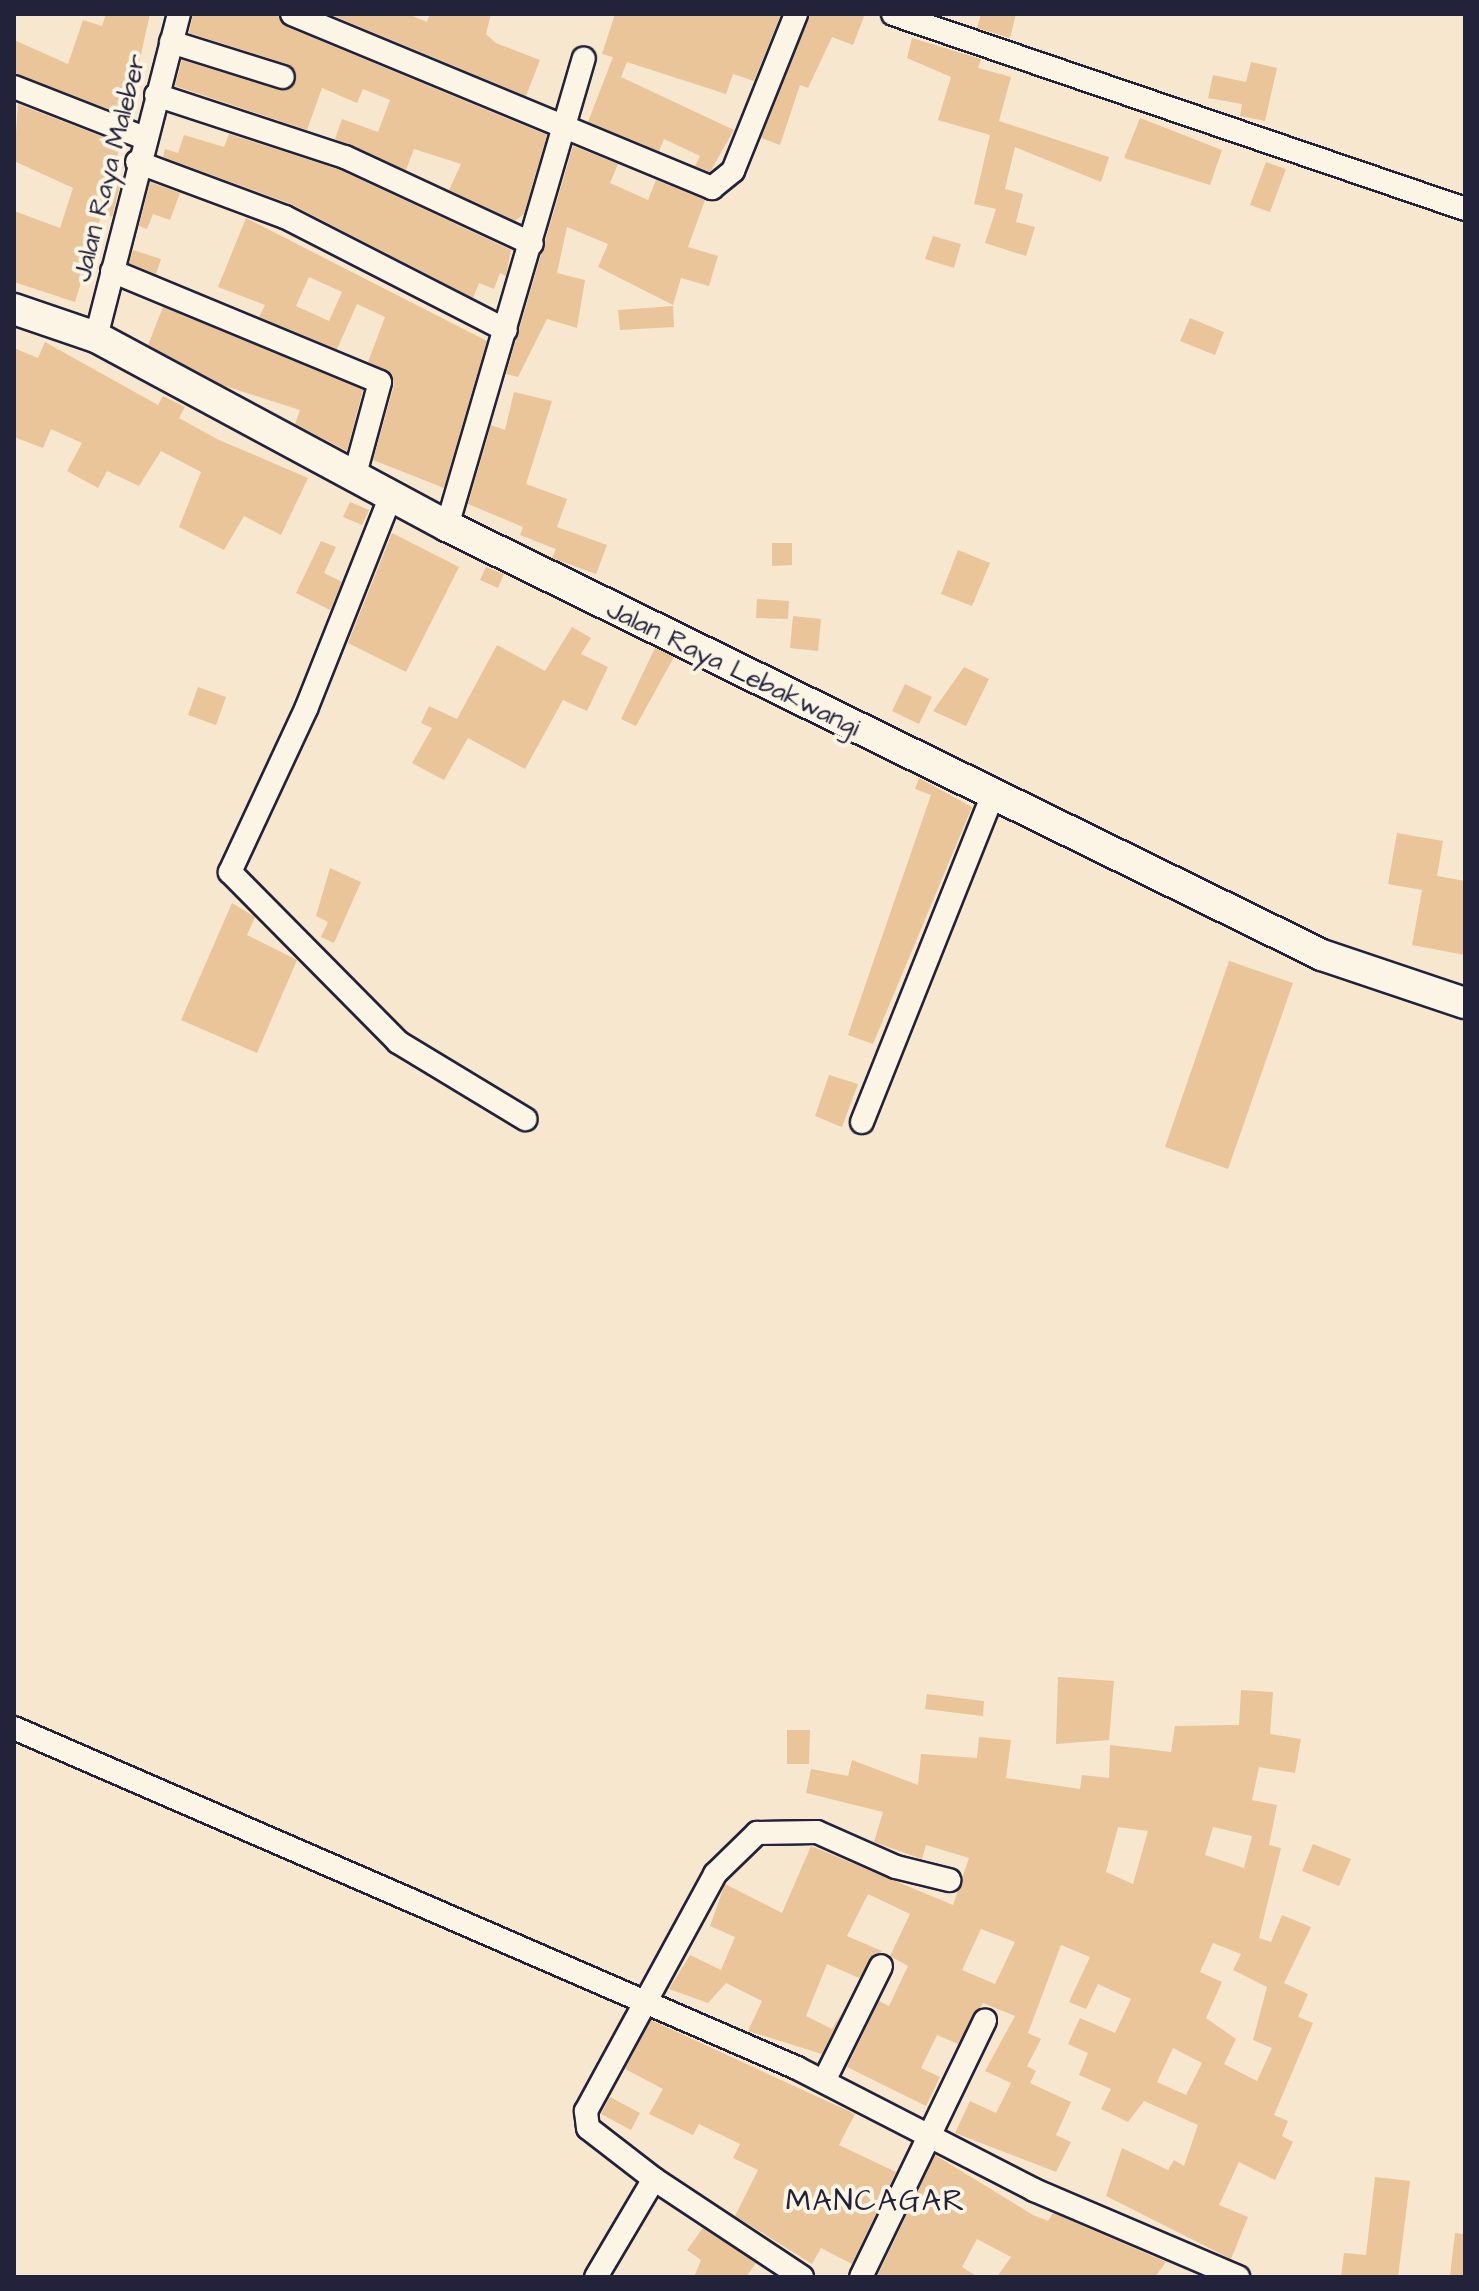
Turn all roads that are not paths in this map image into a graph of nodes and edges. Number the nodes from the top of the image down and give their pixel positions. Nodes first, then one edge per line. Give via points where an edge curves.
1 (179, 14) edge
2 (292, 14) edge
3 (796, 14) edge
4 (893, 14) edge
5 (171, 42) junction
6 (584, 59) dead end
7 (283, 77) dead end
8 (14, 87) edge
9 (156, 95) junction
10 (566, 123) junction
11 (144, 138) junction
12 (137, 162) junction
13 (1465, 209) edge
14 (532, 244) junction
15 (112, 271) junction
16 (14, 309) edge
17 (506, 330) junction
18 (96, 337) junction
19 (355, 474) junction
20 (392, 493) junction
21 (447, 526) junction
22 (993, 795) junction
23 (1465, 1003) edge
24 (525, 1119) dead end
25 (862, 1122) dead end
26 (14, 1728) edge
27 (949, 1880) dead end
28 (881, 1966) dead end
29 (644, 2005) junction
30 (985, 2020) dead end
31 (824, 2081) junction
32 (929, 2136) junction
33 (654, 2179) junction
34 (596, 2277) edge
35 (802, 2277) edge
36 (861, 2277) edge
37 (1238, 2277) edge

1 - 5 street, Jalan Raya Maleber
2 - 10 street
3 - 10 street via 721,188
4 - 13 street
5 - 7 street
5 - 9 street, Jalan Raya Maleber
6 - 10 street
8 - 11 street
9 - 11 street, Jalan Raya Maleber
9 - 14 street via 345,157
10 - 14 street
11 - 12 street, Jalan Raya Maleber
12 - 15 street, Jalan Raya Maleber
12 - 17 street via 285,217
14 - 17 street
15 - 18 street, Jalan Raya Maleber
15 - 19 street via 380,382
16 - 18 main road, Jalan Raya Lebakwangi
17 - 21 street
18 - 19 main road, Jalan Raya Lebakwangi
19 - 20 main road, Jalan Raya Lebakwangi
20 - 21 main road, Jalan Raya Lebakwangi
20 - 24 street via 306,709 232,864 398,1042
21 - 22 main road, Jalan Raya Lebakwangi
22 - 23 main road, Jalan Raya Lebakwangi via 1322,955
22 - 25 street
26 - 29 street
27 - 29 street via 817,1832 757,1833 715,1874
28 - 31 street
29 - 31 street
29 - 33 street via 585,2121
30 - 32 street
31 - 32 street
32 - 36 street
32 - 37 street via 1034,2190
33 - 34 street
33 - 35 street

